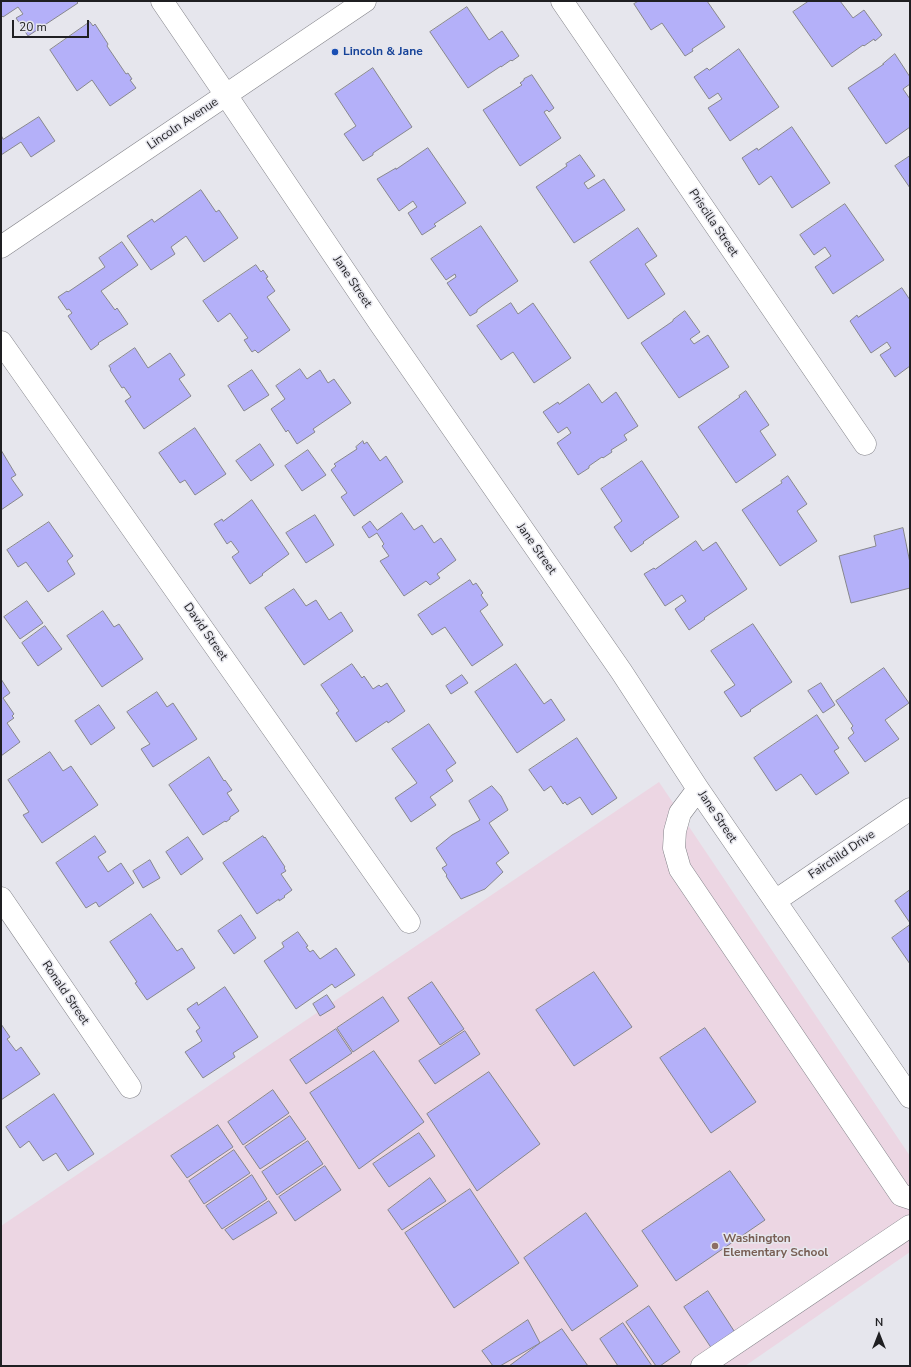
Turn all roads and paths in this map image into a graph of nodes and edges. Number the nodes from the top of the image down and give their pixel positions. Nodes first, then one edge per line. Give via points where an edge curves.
1 (162, 1) edge
2 (365, 1) edge
3 (562, 1) edge
4 (226, 95) junction
5 (1, 247) edge
6 (1, 342) edge
7 (865, 444) dead end
8 (698, 789) junction
9 (910, 809) edge
10 (1, 898) edge
11 (774, 901) junction
12 (409, 922) dead end
13 (130, 1087) dead end
14 (910, 1097) edge
15 (910, 1198) edge
16 (910, 1226) edge
17 (702, 1366) edge

1 - 4 street, Jane Street
2 - 4 street, Lincoln Avenue
3 - 7 street, Priscilla Street
4 - 5 street, Lincoln Avenue
4 - 8 street, Jane Street via 621,672
6 - 12 street, David Street
8 - 11 street, Jane Street
8 - 15 street via 680,812 675,831 674,848 680,869 901,1195
9 - 11 street, Fairchild Drive
10 - 13 street, Ronald Street
11 - 14 street, Jane Street
16 - 17 street

